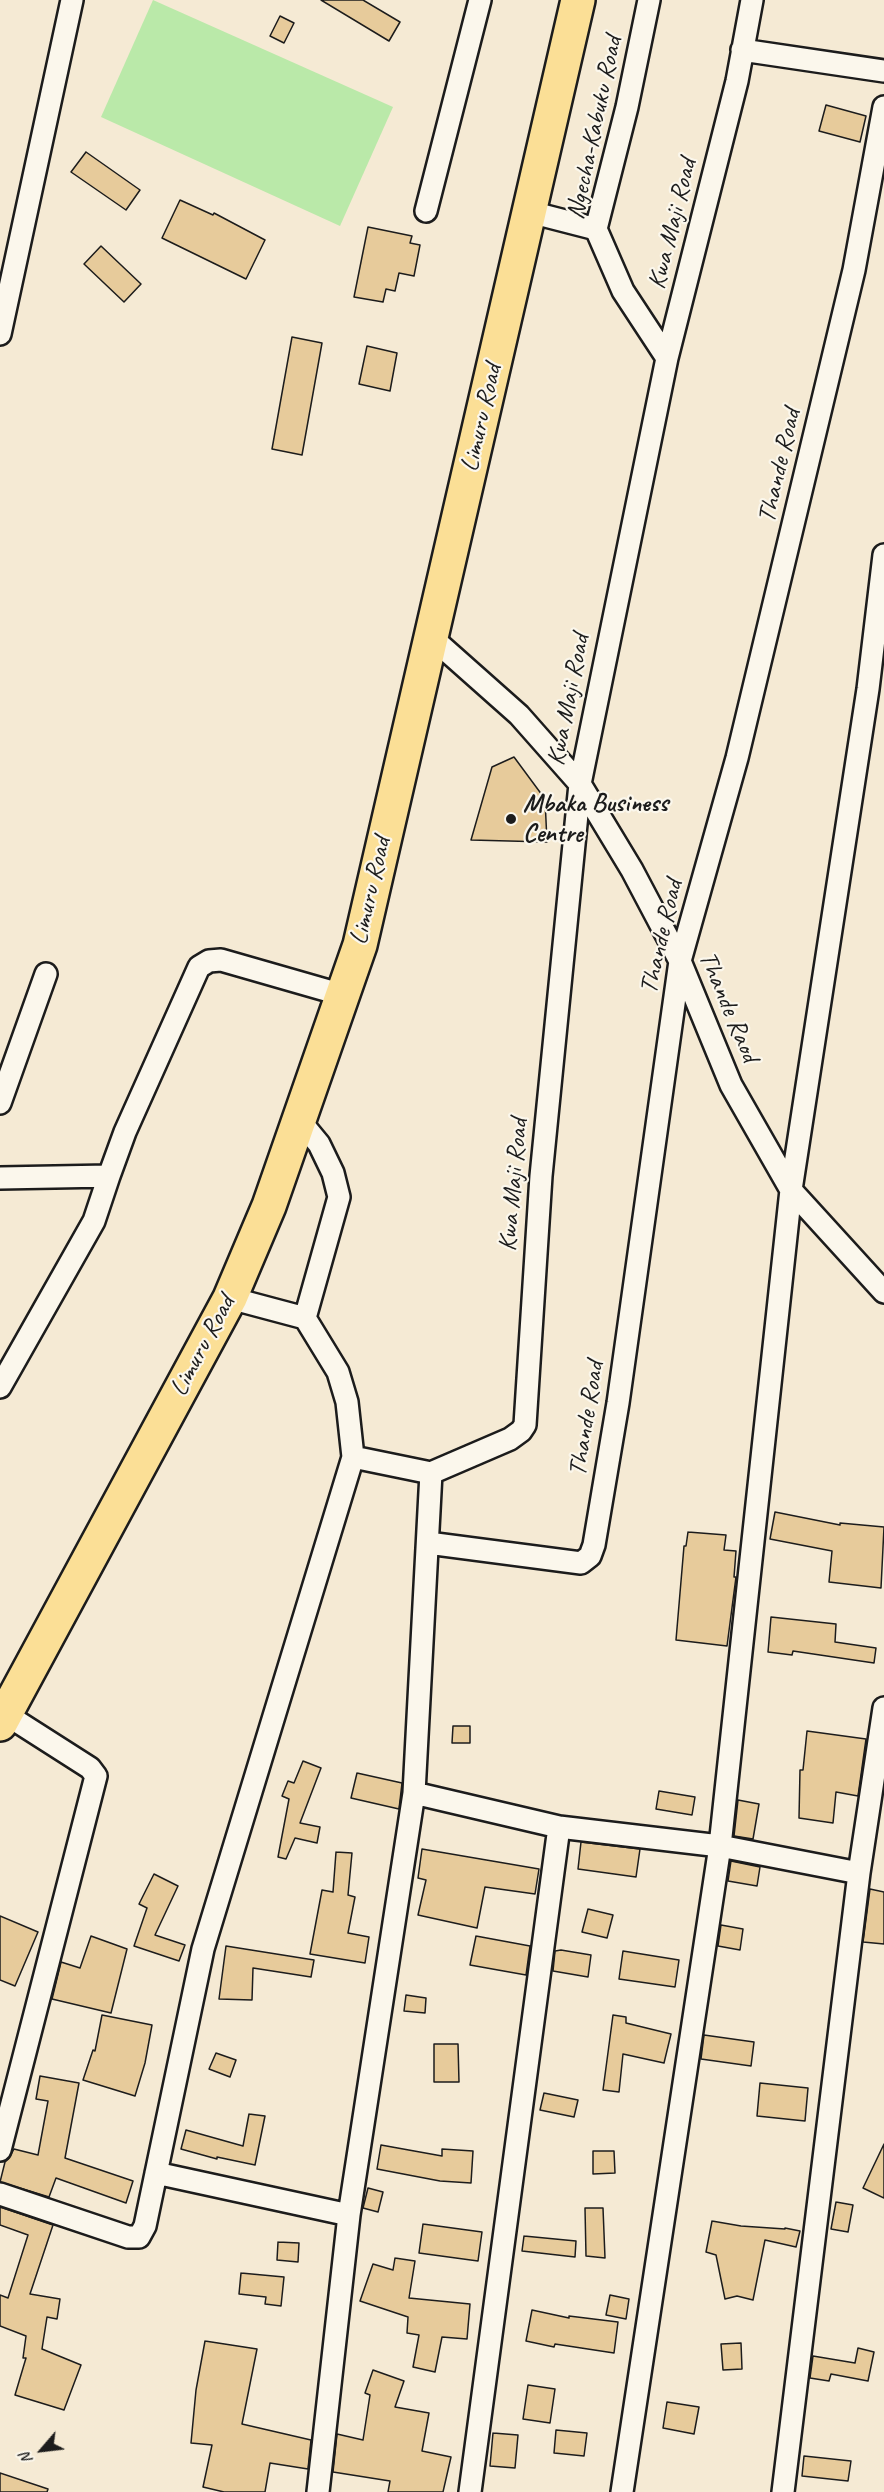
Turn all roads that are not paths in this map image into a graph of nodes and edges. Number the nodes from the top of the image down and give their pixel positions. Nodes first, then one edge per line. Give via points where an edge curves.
1 (72, 0) edge
2 (480, 0) edge
3 (578, 0) edge
4 (649, 0) edge
5 (752, 0) edge
6 (742, 50) junction
7 (884, 71) edge
8 (884, 107) edge
9 (426, 211) dead end
10 (530, 212) junction
11 (596, 229) junction
12 (0, 334) edge
13 (667, 358) junction
14 (884, 555) edge
15 (430, 636) junction
16 (579, 784) junction
17 (680, 961) junction
18 (46, 974) dead end
19 (343, 995) junction
20 (0, 1103) edge
21 (300, 1121) junction
22 (109, 1176) junction
23 (0, 1178) edge
24 (791, 1190) junction
25 (884, 1292) edge
26 (230, 1298) junction
27 (305, 1318) junction
28 (0, 1387) edge
29 (353, 1457) junction
30 (431, 1473) junction
31 (428, 1543) junction
32 (884, 1708) edge
33 (3, 1719) edge
34 (414, 1793) junction
35 (559, 1827) junction
36 (720, 1846) junction
37 (859, 1873) junction
38 (0, 2150) edge
39 (156, 2173) junction
40 (0, 2194) edge
41 (349, 2215) junction
42 (318, 2492) edge
43 (470, 2492) edge
44 (622, 2492) edge
45 (783, 2492) edge

1 - 12 street
2 - 9 street
3 - 10 highway, Limuru Road
4 - 11 street, Ngecha-Kabuku Road
5 - 6 street, Kwa Maji Road
6 - 7 street
6 - 13 street, Kwa Maji Road
8 - 17 street, Thande Road via 854,270 737,758
10 - 11 street
10 - 15 highway, Limuru Road
11 - 13 street, Ngecha-Kabuku Road via 623,291
13 - 16 street, Kwa Maji Road
14 - 24 street via 868,689
15 - 16 street, Thande Raod via 519,715
15 - 19 highway, Limuru Road via 360,945
16 - 17 street, Thande Raod via 632,870
16 - 30 street, Kwa Maji Road via 540,1176 525,1425 510,1439
17 - 24 street, Thande Raod via 731,1085
17 - 31 street, Thande Road via 618,1402 590,1556 581,1563
18 - 20 street
19 - 21 highway, Limuru Road
19 - 22 street via 221,960 199,967
21 - 26 highway, Limuru Road
21 - 27 street via 319,1144 339,1197
22 - 23 street
22 - 28 street via 94,1221
24 - 25 street, Thande Raod
24 - 36 street
26 - 27 street
26 - 33 highway, Limuru Road
27 - 29 street via 338,1372 347,1402
29 - 30 street
29 - 39 street via 203,1950
30 - 31 street
31 - 34 street
32 - 37 street
33 - 38 street via 90,1768 96,1776
34 - 35 street
34 - 41 street
35 - 36 street
35 - 43 street
36 - 37 street
36 - 44 street
37 - 45 street
39 - 40 street via 139,2237 128,2237
39 - 41 street
41 - 42 street

